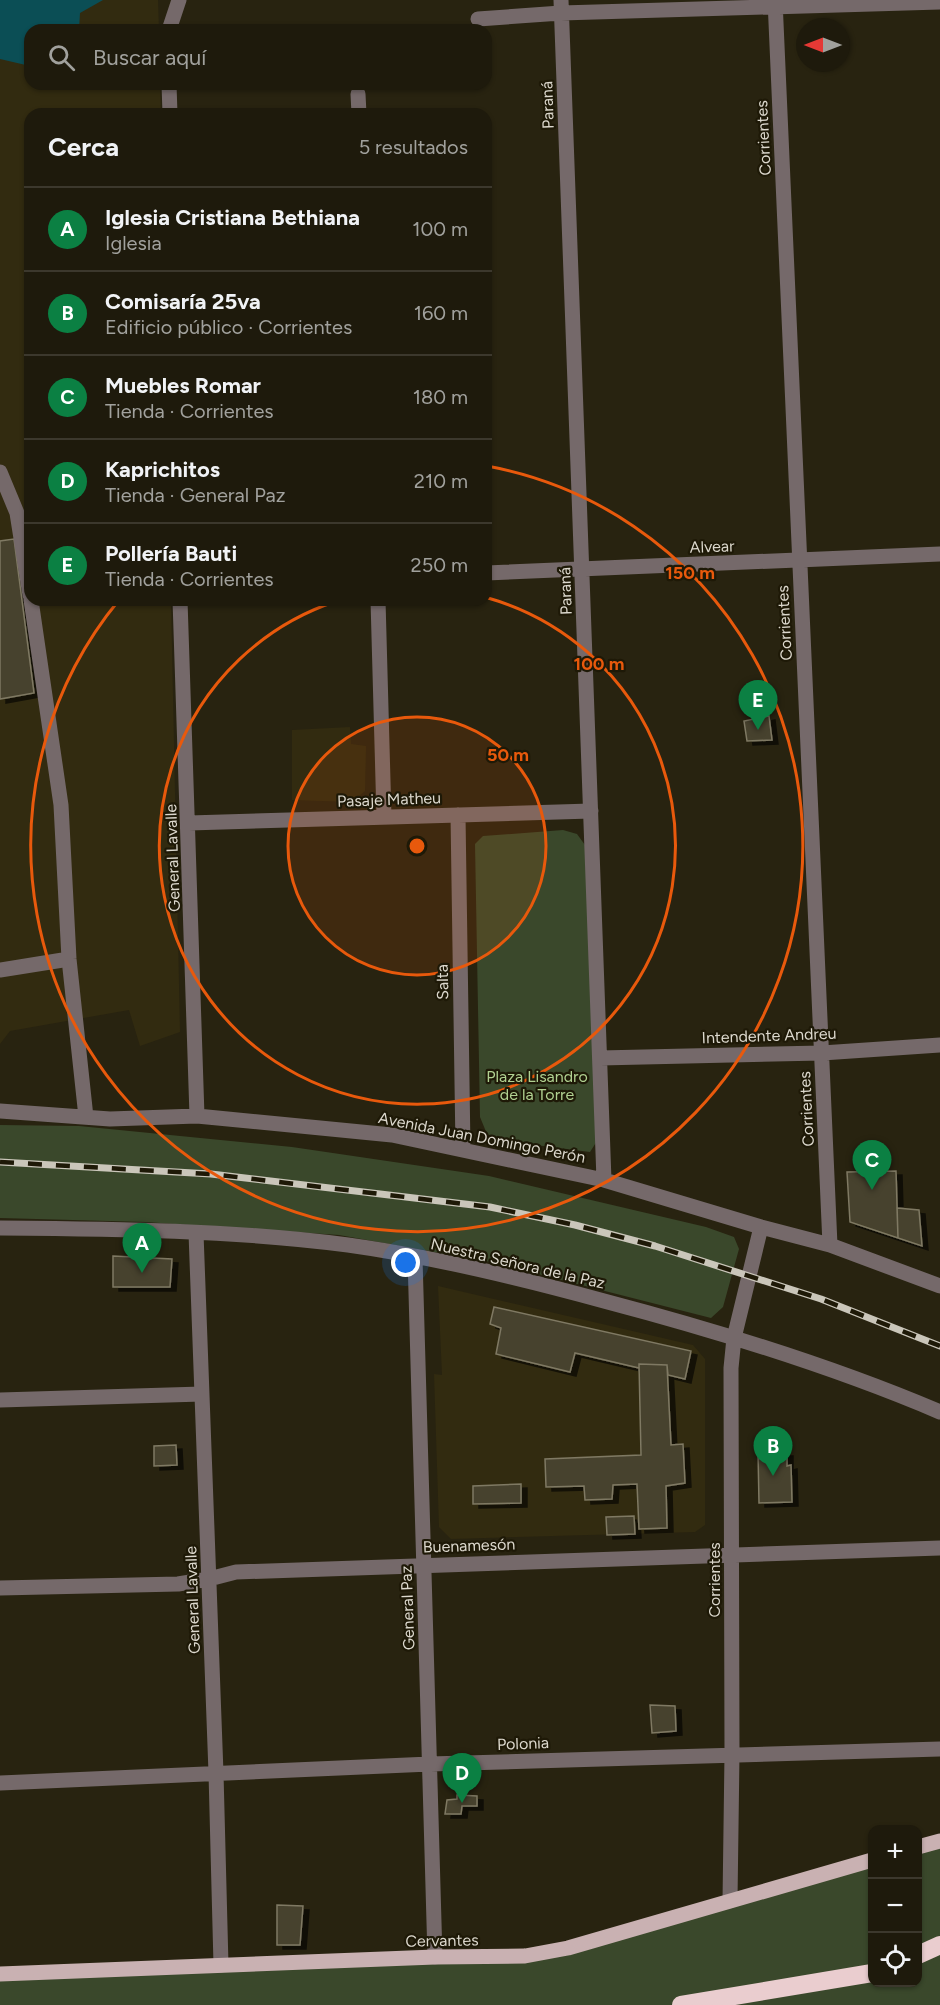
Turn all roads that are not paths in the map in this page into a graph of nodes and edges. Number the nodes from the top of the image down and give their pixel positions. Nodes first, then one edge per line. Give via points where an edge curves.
1 (179, 0) edge
2 (940, 2) edge
3 (775, 3) edge
4 (561, 7) edge
5 (478, 19) dead end
6 (171, 24) edge
7 (169, 90) edge
8 (358, 94) dead end
9 (170, 108) edge
10 (359, 108) edge
11 (0, 472) edge
12 (940, 554) edge
13 (24, 557) edge
14 (800, 560) junction
15 (582, 569) junction
16 (492, 573) edge
17 (32, 606) edge
18 (180, 606) edge
19 (378, 606) edge
20 (591, 811) junction
21 (458, 815) junction
22 (384, 818) junction
23 (189, 824) junction
24 (69, 959) junction
25 (0, 970) edge
26 (940, 1045) edge
27 (822, 1053) junction
28 (600, 1058) junction
29 (0, 1111) edge
30 (197, 1116) junction
31 (86, 1117) junction
32 (463, 1149) junction
33 (604, 1180) junction
34 (761, 1227) junction
35 (0, 1228) edge
36 (196, 1233) junction
37 (830, 1245) junction
38 (416, 1258) junction
39 (940, 1286) edge
40 (734, 1338) junction
41 (202, 1394) junction
42 (0, 1400) edge
43 (940, 1412) edge
44 (940, 1548) edge
45 (732, 1556) junction
46 (424, 1564) junction
47 (209, 1579) junction
48 (0, 1588) edge
49 (940, 1749) edge
50 (732, 1754) junction
51 (430, 1764) junction
52 (216, 1773) junction
53 (0, 1783) edge
54 (940, 1840) edge
55 (922, 1846) edge
56 (868, 1861) edge
57 (730, 1901) junction
58 (940, 1945) edge
59 (922, 1953) edge
60 (435, 1957) junction
61 (221, 1965) junction
62 (0, 1974) edge
63 (868, 1974) edge
64 (681, 2005) edge

1 - 6 street
2 - 3 street
3 - 4 street
3 - 14 street, Corrientes
4 - 5 street
4 - 15 street, Paraná
7 - 9 street
8 - 10 street
11 - 13 street via 17,513
12 - 14 street, Alvear
14 - 15 street, Alvear
14 - 27 street, Corrientes
15 - 16 street, Alvear
15 - 20 street, Paraná
17 - 24 street via 61,806
18 - 23 street, General Lavalle
19 - 22 street
20 - 21 street, Pasaje Matheu
20 - 28 street, Paraná
21 - 22 street, Pasaje Matheu
21 - 32 street, Salta
22 - 23 street, Pasaje Matheu
23 - 30 street, General Lavalle
24 - 25 street
24 - 31 street
26 - 27 street, Intendente Andreu
27 - 28 street, Intendente Andreu
27 - 37 street, Corrientes
28 - 33 street, Paraná
29 - 31 street, Avenida Juan Domingo Perón
30 - 31 street, Avenida Juan Domingo Perón
30 - 32 street, Avenida Juan Domingo Perón via 392,1135
32 - 33 street, Avenida Juan Domingo Perón
33 - 34 street, Avenida Juan Domingo Perón
34 - 37 street, Avenida Juan Domingo Perón
34 - 40 street, Corrientes
35 - 36 street, Nuestra Señora de la Paz
36 - 38 street, Nuestra Señora de la Paz via 349,1245
36 - 41 street, General Lavalle
37 - 39 street, Avenida Juan Domingo Perón
38 - 40 street, Nuestra Señora de la Paz via 522,1279
38 - 46 street, General Paz
40 - 43 street, Nuestra Señora de la Paz via 880,1387
40 - 45 street, Corrientes
41 - 42 street
41 - 47 street, General Lavalle
44 - 45 street, Buenamesón
45 - 46 street, Buenamesón
45 - 50 street, Corrientes
46 - 47 street, Buenamesón via 236,1572
46 - 51 street, General Paz
47 - 48 street, Buenamesón via 178,1584
47 - 52 street, General Lavalle
49 - 50 street, Polonia
50 - 51 street, Polonia
50 - 57 street, Corrientes
51 - 52 street, Polonia
51 - 60 street, General Paz
52 - 53 street, Polonia
52 - 61 street, General Lavalle
54 - 55 main road
56 - 57 main road, Cervantes
57 - 60 main road, Cervantes via 568,1948 525,1956
58 - 59 highway
60 - 61 main road, Cervantes
61 - 62 main road, Cervantes
63 - 64 highway

